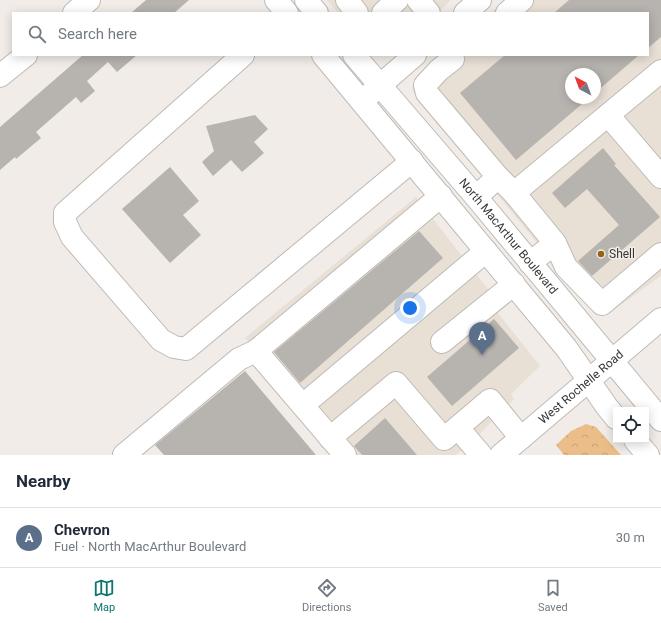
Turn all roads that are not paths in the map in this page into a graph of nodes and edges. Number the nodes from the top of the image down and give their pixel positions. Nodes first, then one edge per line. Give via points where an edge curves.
1 (89, 0) edge
2 (276, 0) edge
3 (306, 0) edge
4 (347, 0) edge
5 (397, 0) edge
6 (418, 0) edge
7 (480, 0) edge
8 (522, 0) edge
9 (75, 12) edge
10 (286, 12) edge
11 (316, 12) edge
12 (356, 12) edge
13 (384, 12) edge
14 (428, 12) edge
15 (466, 12) edge
16 (508, 12) edge
17 (25, 56) edge
18 (242, 56) edge
19 (324, 56) edge
20 (355, 56) edge
21 (413, 56) edge
22 (454, 56) edge
23 (661, 71) edge
24 (0, 76) edge
25 (380, 85) junction
26 (362, 101) junction
27 (608, 115) junction
28 (389, 133) junction
29 (412, 162) junction
30 (661, 177) edge
31 (498, 178) junction
32 (514, 193) junction
33 (441, 196) junction
34 (476, 197) junction
35 (555, 243) junction
36 (486, 251) junction
37 (661, 254) edge
38 (530, 263) junction
39 (514, 284) junction
40 (661, 319) edge
41 (442, 342) dead end
42 (256, 351) junction
43 (612, 361) junction
44 (589, 380) junction
45 (303, 405) junction
46 (613, 415) edge
47 (661, 420) edge
48 (330, 438) junction
49 (521, 438) junction
50 (450, 441) edge
51 (638, 443) edge
52 (132, 453) edge
53 (345, 455) edge
54 (481, 455) edge
55 (501, 455) edge
56 (648, 455) edge

1 - 9 main road
2 - 10 main road
3 - 11 main road
4 - 12 main road
5 - 13 main road
6 - 14 main road
7 - 15 main road
8 - 16 main road
17 - 24 main road
18 - 29 main road via 65,213 65,222 72,237 161,340 174,347 186,348
19 - 26 main road, North MacArthur Boulevard
20 - 25 main road, North MacArthur Boulevard
21 - 25 main road
22 - 31 main road via 426,85 427,93
23 - 27 main road
25 - 26 main road
25 - 34 main road, North MacArthur Boulevard
26 - 28 main road, North MacArthur Boulevard
27 - 30 main road
27 - 32 main road
28 - 29 main road, North MacArthur Boulevard
28 - 34 main road via 419,155 452,187 465,196
29 - 33 main road, North MacArthur Boulevard
31 - 32 main road
31 - 34 main road
32 - 35 main road
33 - 36 main road, North MacArthur Boulevard
33 - 42 main road
34 - 38 main road, North MacArthur Boulevard
35 - 37 main road via 566,267 602,304
35 - 38 main road
36 - 39 main road, North MacArthur Boulevard
36 - 45 main road
38 - 43 main road, North MacArthur Boulevard
39 - 41 main road
39 - 44 main road, North MacArthur Boulevard
40 - 43 main road, West Rochelle Road
42 - 45 main road
42 - 52 main road via 239,359
43 - 44 main road, West Rochelle Road
43 - 47 main road, North MacArthur Boulevard
44 - 46 main road, North MacArthur Boulevard
44 - 49 main road, West Rochelle Road
45 - 48 main road
48 - 50 main road via 396,383
48 - 53 main road
49 - 50 main road via 490,400
49 - 55 main road, West Rochelle Road
50 - 54 main road
51 - 56 main road

